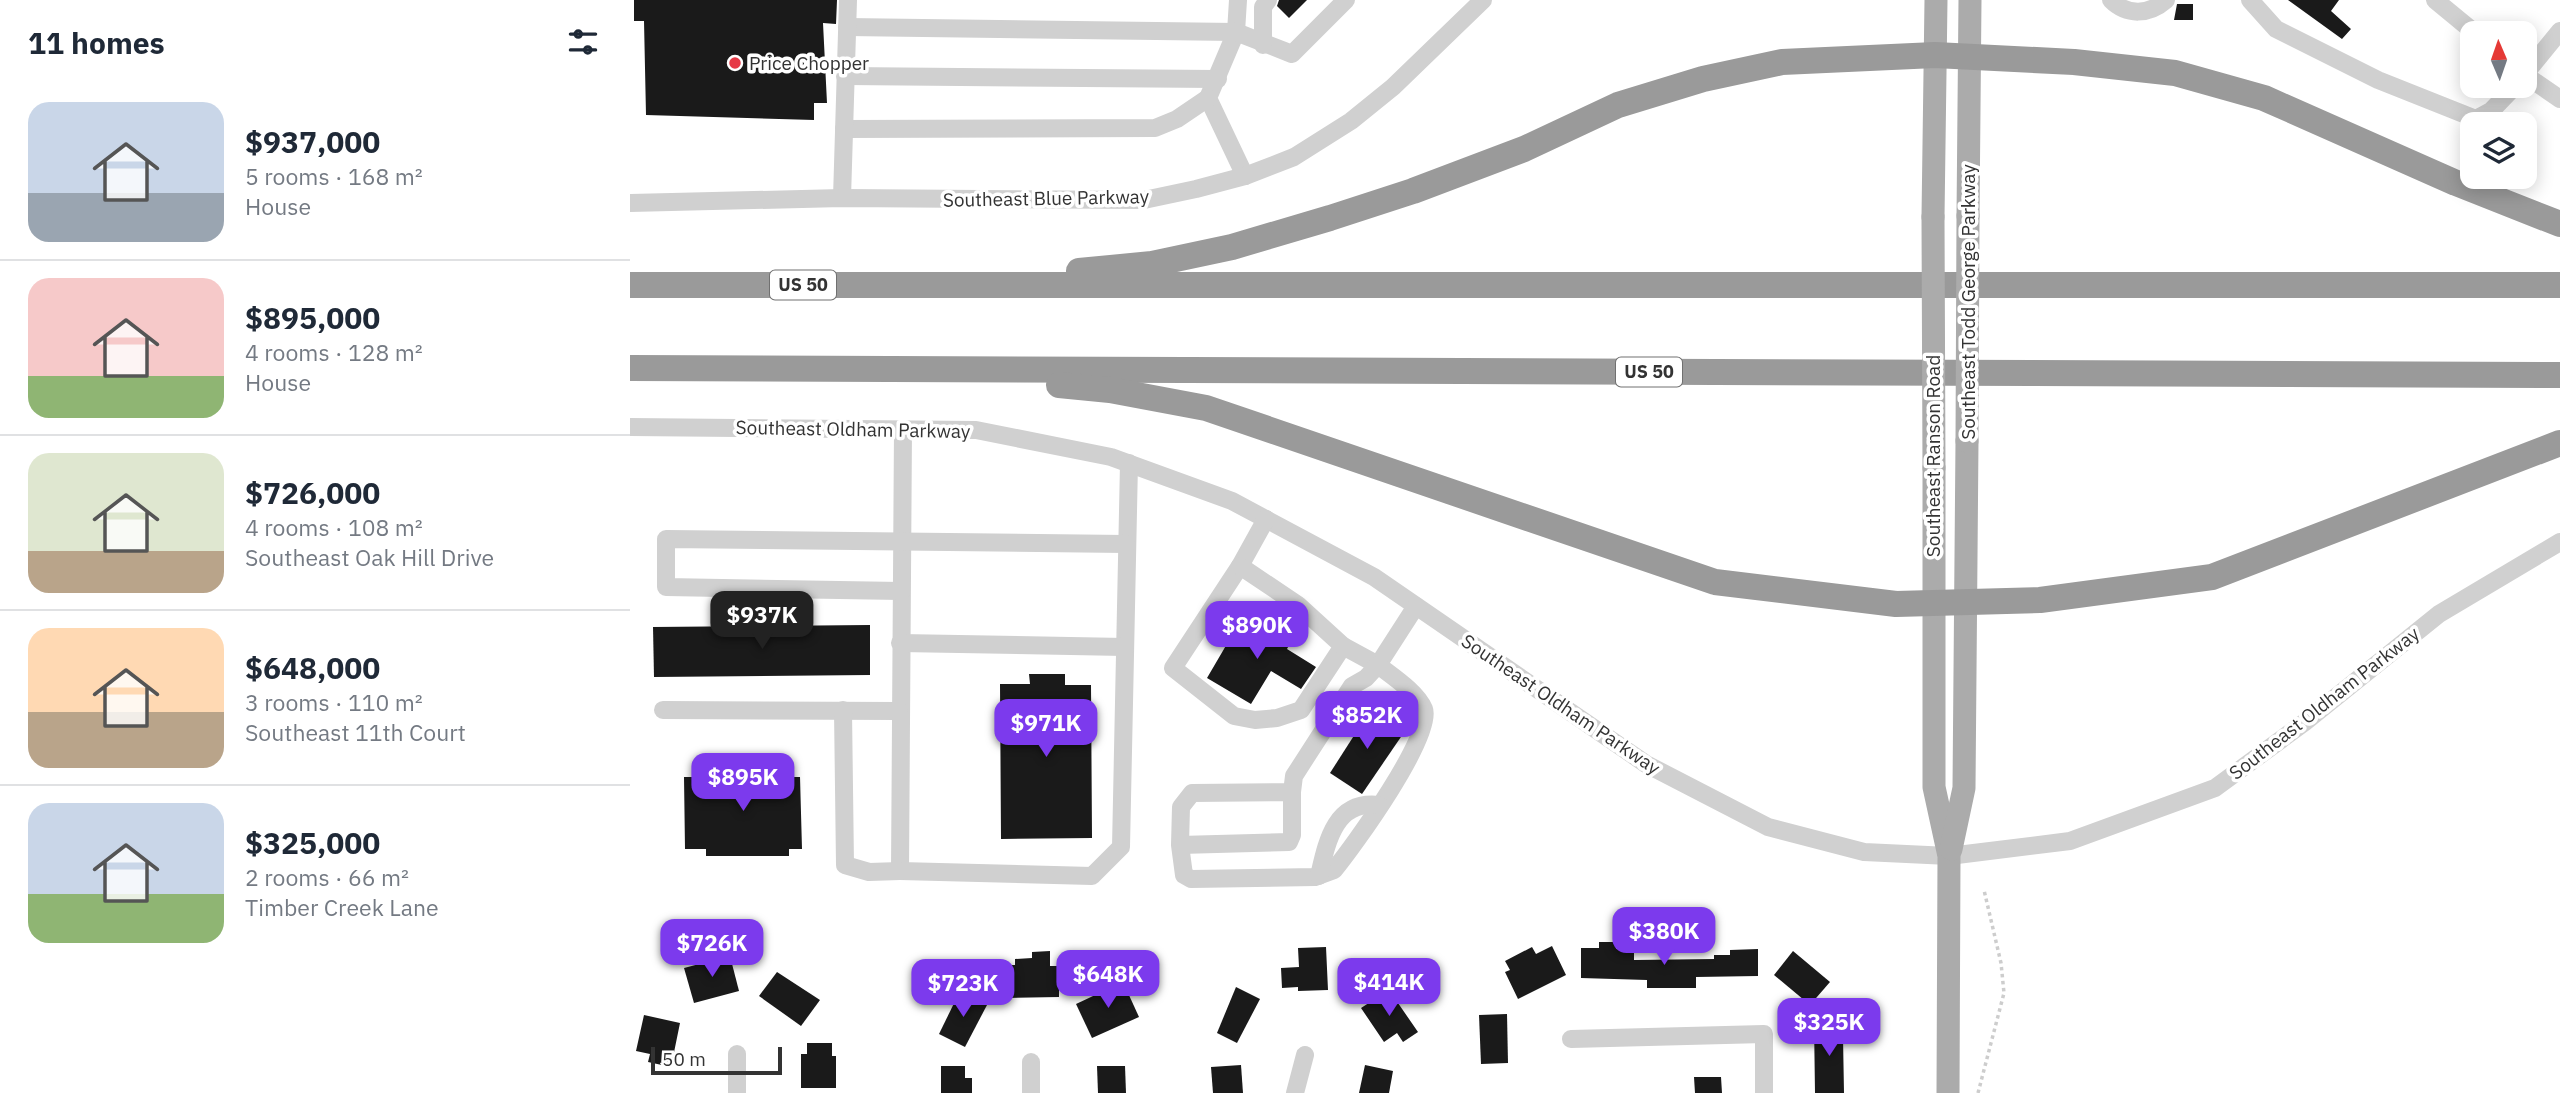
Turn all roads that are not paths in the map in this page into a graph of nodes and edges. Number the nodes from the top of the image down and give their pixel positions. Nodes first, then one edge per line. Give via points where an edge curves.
1 (848, 0) edge
2 (1238, 0) edge
3 (1268, 0) edge
4 (1346, 0) edge
5 (1483, 0) edge
6 (1936, 0) edge
7 (1970, 0) edge
8 (2111, 0) edge
9 (2166, 0) edge
10 (2250, 0) edge
11 (2435, 0) edge
12 (2460, 21) edge
13 (847, 27) junction
14 (2560, 31) edge
15 (1236, 32) junction
16 (1263, 45) junction
17 (1935, 55) junction
18 (1969, 56) junction
19 (2538, 59) edge
20 (845, 76) junction
21 (1218, 79) junction
22 (2538, 84) edge
23 (1208, 98) junction
24 (2503, 98) edge
25 (2560, 99) edge
26 (844, 129) junction
27 (1245, 176) junction
28 (842, 198) junction
29 (630, 203) edge
30 (2560, 224) edge
31 (630, 285) edge
32 (2560, 285) edge
33 (975, 286) junction
34 (630, 368) edge
35 (737, 369) junction
36 (2560, 375) edge
37 (630, 427) edge
38 (903, 429) junction
39 (2560, 443) edge
40 (1129, 463) junction
41 (1266, 519) junction
42 (900, 540) junction
43 (2560, 542) edge
44 (1126, 544) junction
45 (1240, 565) junction
46 (901, 591) junction
47 (1966, 604) junction
48 (1933, 605) junction
49 (1416, 606) junction
50 (900, 643) junction
51 (1343, 646) junction
52 (1125, 648) junction
53 (1378, 665) junction
54 (663, 710) dead end
55 (844, 710) junction
56 (899, 710) junction
57 (1292, 792) junction
58 (1379, 805) junction
59 (1180, 845) junction
60 (1949, 856) junction
61 (900, 871) junction
62 (1320, 876) junction
63 (1572, 1039) dead end
64 (737, 1054) dead end
65 (1305, 1055) dead end
66 (1031, 1062) dead end
67 (737, 1093) edge
68 (1031, 1093) edge
69 (1295, 1093) edge
70 (1764, 1093) edge
71 (1948, 1093) edge

1 - 13 street
2 - 15 street
3 - 16 street via 1263,7
4 - 16 street via 1292,54
5 - 27 street, Southeast Blue Parkway via 1393,88 1351,121 1294,157
6 - 17 main road
7 - 18 main road, Southeast Todd George Parkway
8 - 9 street via 2140,12
10 - 24 street via 2276,29 2378,80 2476,118
11 - 12 street
13 - 15 street
13 - 20 street
14 - 19 street
15 - 16 street
15 - 21 street
17 - 18 highway
17 - 33 highway via 1782,62 1703,79 1618,105 1524,149 1413,191 1232,247 1087,271 999,273
17 - 48 main road, Southeast Ranson Road, bridge
18 - 30 highway via 2175,73 2264,98
18 - 47 main road, Southeast Todd George Parkway, bridge
20 - 21 street
20 - 26 street
21 - 23 street
22 - 25 street
23 - 26 street via 1155,128
23 - 27 street
26 - 28 street
27 - 28 street, Southeast Blue Parkway via 1144,200
28 - 29 street, Southeast Blue Parkway
31 - 33 highway, US 50
32 - 33 highway, US 50
34 - 35 highway, US 50
35 - 36 highway, US 50
35 - 48 highway via 752,379 1054,385 1206,408 1715,582
37 - 38 street, Southeast Oldham Parkway
38 - 40 street, Southeast Oldham Parkway via 976,430
38 - 42 street
39 - 47 highway via 2212,577 2040,600
40 - 41 street, Southeast Oldham Parkway via 1232,501
40 - 44 street
41 - 45 street
41 - 49 street, Southeast Oldham Parkway via 1374,577
42 - 44 street
42 - 46 street
42 - 46 street via 666,539 666,587
43 - 60 street, Southeast Oldham Parkway via 2439,614 2215,788 2070,841
44 - 52 street
45 - 51 street via 1298,605
45 - 51 street via 1173,668 1193,684 1234,716 1277,718 1301,710
46 - 50 street
47 - 48 highway
47 - 60 main road, Southeast Ranson Road via 1964,789
48 - 60 main road, Southeast Ranson Road via 1934,787
49 - 53 street
49 - 60 street, Southeast Oldham Parkway via 1646,764 1768,827 1864,852
50 - 52 street
50 - 56 street
51 - 53 street
52 - 61 street via 1121,847 1092,876
53 - 57 street via 1352,686 1294,776
53 - 58 street via 1415,697 1426,722 1418,746
54 - 55 street
55 - 56 street
55 - 61 street via 845,864 869,872
56 - 61 street
57 - 59 street via 1192,793 1181,807
57 - 59 street via 1289,842
58 - 62 street via 1347,855 1334,870
58 - 62 street via 1367,804 1343,814 1332,829
59 - 62 street via 1184,875 1191,879
60 - 71 main road, Southeast Ranson Road
63 - 70 street via 1764,1034
64 - 67 street
65 - 69 street
66 - 68 street

